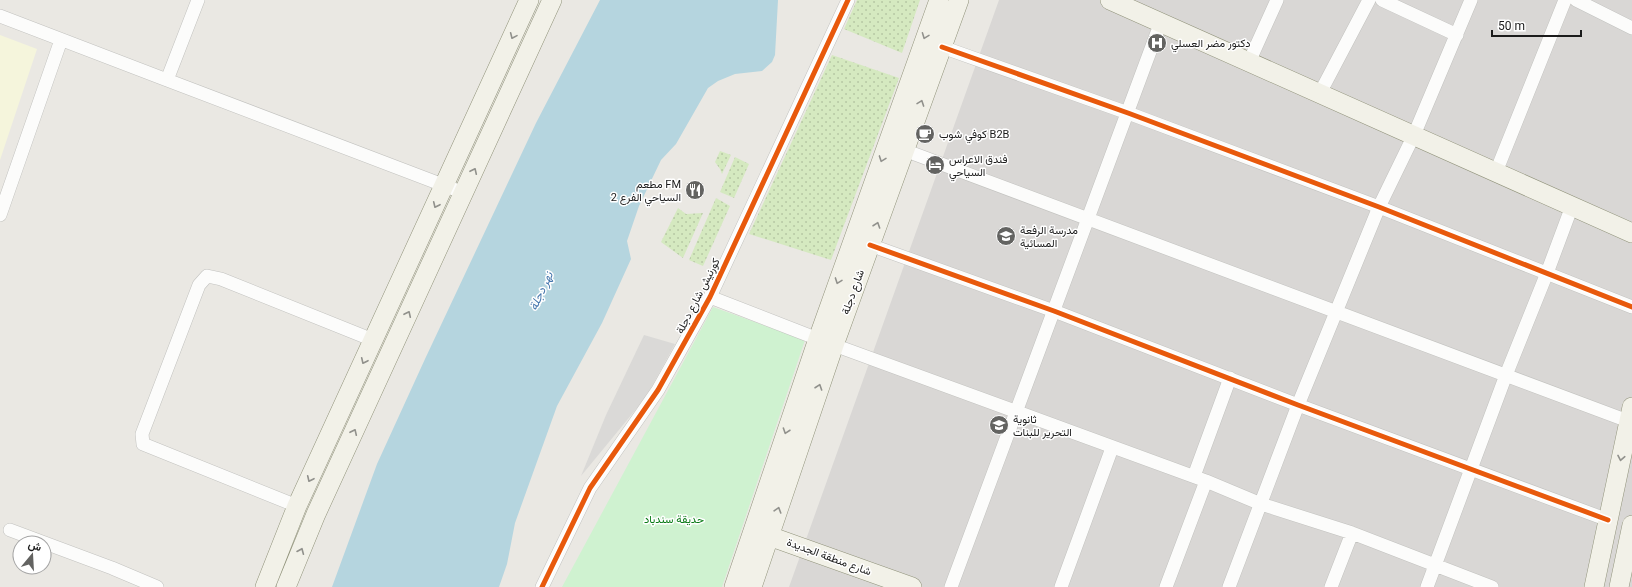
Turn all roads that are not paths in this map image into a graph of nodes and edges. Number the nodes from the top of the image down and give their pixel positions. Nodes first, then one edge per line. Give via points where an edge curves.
1 (198, 0) edge
2 (529, 0) edge
3 (552, 0) edge
4 (848, 0) edge
5 (940, 0) edge
6 (959, 0) edge
7 (1277, 0) edge
8 (1369, 0) edge
9 (1382, 0) edge
10 (1471, 0) edge
11 (1566, 0) edge
12 (1576, 0) edge
13 (1113, 1) edge
14 (0, 16) edge
15 (1161, 22) junction
16 (1632, 28) edge
17 (1457, 34) junction
18 (62, 40) junction
19 (942, 47) junction
20 (1249, 62) junction
21 (167, 80) junction
22 (492, 83) junction
23 (511, 92) junction
24 (1320, 93) junction
25 (1128, 113) junction
26 (1414, 135) junction
27 (904, 150) junction
28 (1496, 172) junction
29 (445, 186) junction
30 (464, 193) junction
31 (1572, 206) junction
32 (1379, 207) junction
33 (0, 215) edge
34 (1089, 218) junction
35 (1632, 233) edge
36 (870, 245) junction
37 (1547, 273) junction
38 (710, 297) junction
39 (1632, 307) edge
40 (1054, 310) junction
41 (1336, 311) junction
42 (374, 340) junction
43 (826, 342) junction
44 (1506, 375) junction
45 (1230, 378) junction
46 (1298, 405) junction
47 (1016, 412) junction
48 (1629, 427) edge
49 (1112, 448) junction
50 (1472, 469) junction
51 (1200, 478) junction
52 (1261, 504) junction
53 (297, 506) junction
54 (1608, 520) junction
55 (1632, 525) edge
56 (10, 530) dead end
57 (1352, 533) junction
58 (770, 536) junction
59 (1436, 565) junction
60 (157, 587) edge
61 (265, 587) edge
62 (286, 587) edge
63 (542, 587) edge
64 (734, 587) edge
65 (752, 587) edge
66 (912, 587) edge
67 (951, 587) edge
68 (1061, 587) edge
69 (1166, 587) edge
70 (1229, 587) edge
71 (1331, 587) edge
72 (1427, 587) edge
73 (1492, 587) edge
74 (1594, 587) edge
75 (1619, 587) edge

1 - 21 street
2 -> 22 street
3 - 23 street
4 - 38 street, كورنيش شارع دجلة
5 -> 43 street, شارع دجلة
6 - 19 street, شارع دجلة
7 - 20 street
8 - 24 street
9 - 17 street
10 - 17 street
11 - 28 street
12 - 16 street
13 - 15 street
14 - 18 street
15 - 20 street
15 - 25 street
17 - 26 street
18 - 21 street
18 - 33 street
19 - 25 street
27 -> 19 street, شارع دجلة
20 - 24 street
21 - 29 street
22 - 23 street
22 - 29 street
30 -> 23 street
24 - 26 street
25 - 32 street
25 - 34 street
26 - 28 street
26 - 32 street
27 - 34 street
36 -> 27 street, شارع دجلة
28 - 31 street
29 - 30 street
29 -> 42 street
62 -> 30 street via 316,514
31 - 35 street
31 - 37 street
32 - 37 street
32 - 41 street
34 - 40 street
34 - 41 street
36 - 40 street
36 - 43 street, شارع دجلة
37 - 39 street
37 - 44 street
38 - 43 street
38 - 63 street, كورنيش شارع دجلة via 658,390 590,488
40 - 45 street
40 - 47 street
41 - 44 street
41 - 46 street
42 -> 53 street
42 - 53 street via 221,279 207,276 199,285 142,434 143,444
43 - 47 street
58 -> 43 street, شارع دجلة
43 -> 64 street, شارع دجلة
44 - 48 street
44 - 50 street
45 - 46 street
45 - 51 street
46 - 50 street
46 - 52 street
47 - 49 street
47 - 67 street
48 -> 54 street
49 - 51 street
49 - 68 street
50 - 54 street
50 - 59 street
51 - 52 street
51 - 69 street
52 - 57 street
52 - 70 street
53 - 61 street
54 - 74 street
55 - 75 street
56 - 60 street
57 - 59 street
57 - 71 street
58 - 65 street, شارع دجلة
58 - 66 street, شارع منطقة الجديدة
59 - 72 street
59 - 73 street

